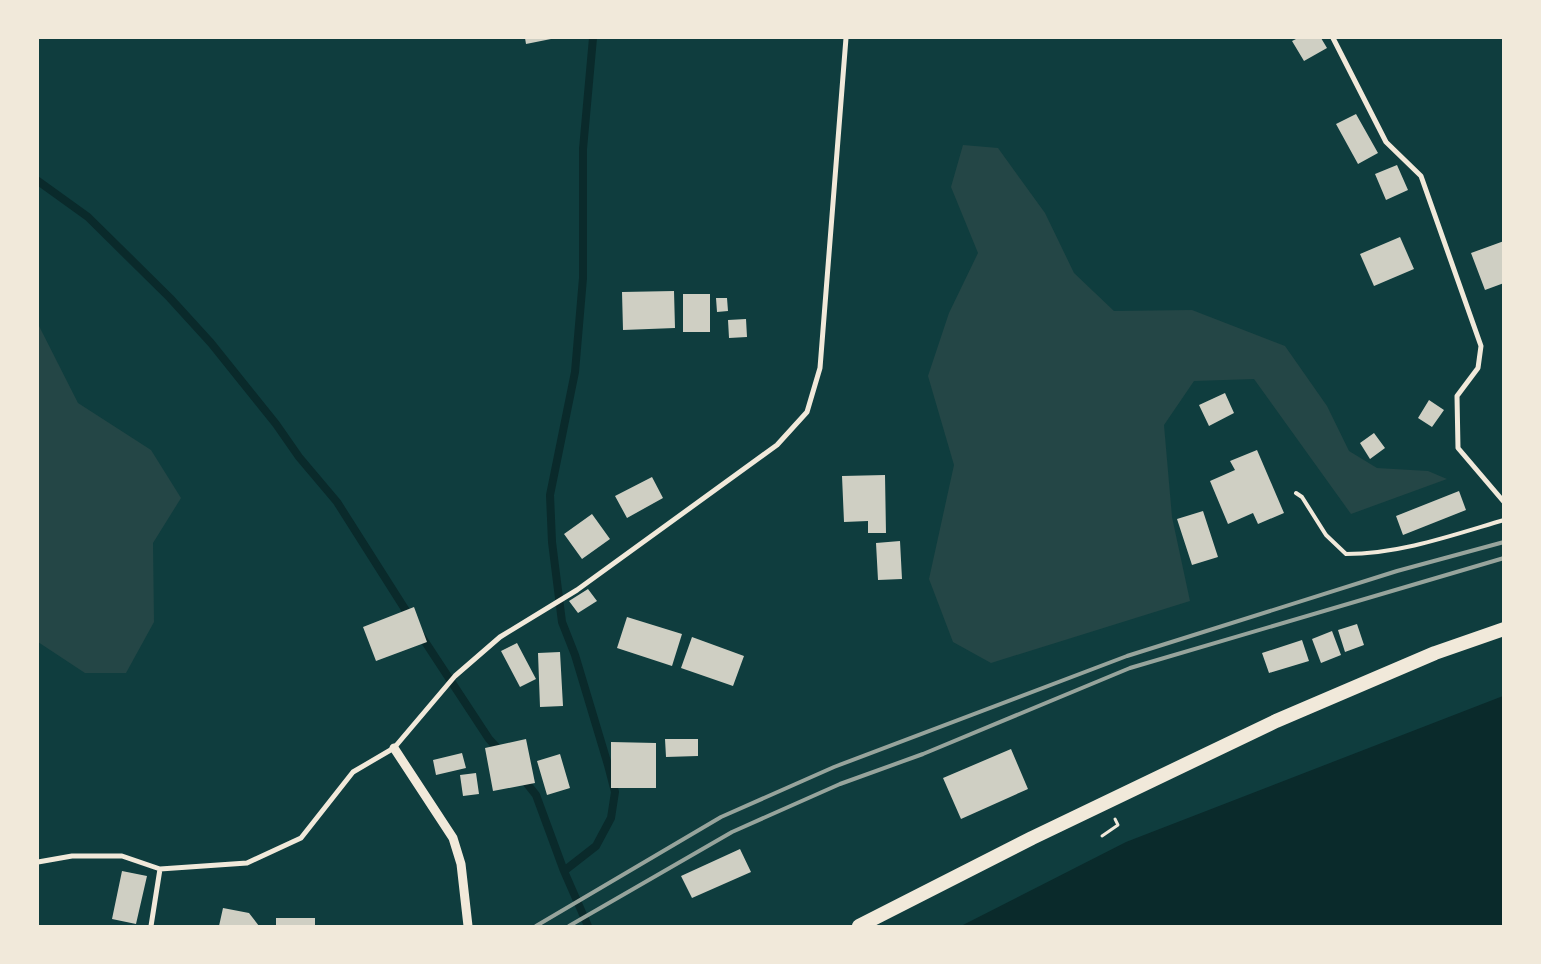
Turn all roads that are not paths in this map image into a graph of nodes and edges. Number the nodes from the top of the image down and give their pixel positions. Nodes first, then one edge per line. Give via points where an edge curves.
1 (846, 38) edge
2 (1333, 38) edge
3 (1296, 493) dead end
4 (1504, 502) edge
5 (1504, 520) edge
6 (1504, 628) edge
7 (394, 748) junction
8 (38, 862) edge
9 (160, 869) junction
10 (151, 926) edge
11 (468, 926) edge
12 (859, 926) edge

1 - 7 street via 820,368 807,412 769,451 577,590 500,637 455,676
2 - 4 street via 1386,142 1422,176 1482,346 1478,368 1456,396 1458,448
3 - 5 lane via 1326,535 1346,554 1368,554 1433,541
6 - 12 highway via 1435,653 1276,721 1032,838
7 - 9 street via 354,772 301,838 247,863
7 - 11 street via 453,838 460,864
8 - 9 street via 72,856 122,856
9 - 10 street

